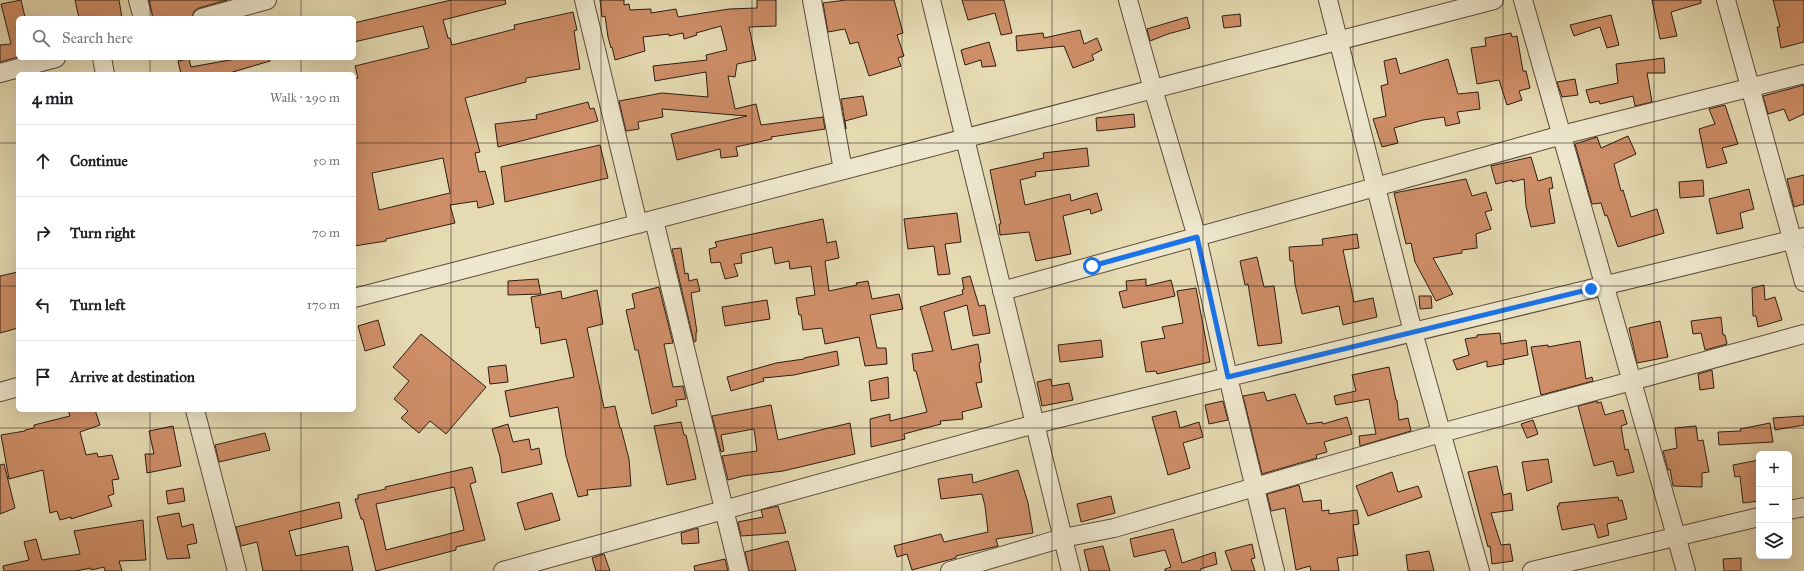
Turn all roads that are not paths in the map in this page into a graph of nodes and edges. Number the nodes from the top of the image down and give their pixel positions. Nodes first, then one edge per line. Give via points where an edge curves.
1 (138, 0) edge
2 (267, 0) edge
3 (584, 0) edge
4 (812, 0) edge
5 (931, 0) edge
6 (1128, 0) edge
7 (1328, 0) edge
8 (1494, 0) edge
9 (1523, 0) edge
10 (1726, 0) edge
11 (142, 16) edge
12 (209, 16) edge
13 (1339, 41) junction
14 (49, 60) edge
15 (102, 60) edge
16 (105, 72) edge
17 (0, 74) edge
18 (1804, 74) edge
19 (1153, 89) junction
20 (1750, 89) junction
21 (1562, 135) junction
22 (964, 139) junction
23 (843, 170) junction
24 (1376, 187) junction
25 (646, 222) junction
26 (1197, 237) junction
27 (1798, 239) edge
28 (1804, 282) edge
29 (1606, 286) junction
30 (1002, 291) junction
31 (356, 297) edge
32 (1413, 332) junction
33 (1804, 334) edge
34 (1228, 377) junction
35 (1633, 381) junction
36 (16, 388) edge
37 (0, 392) edge
38 (196, 412) edge
39 (1035, 424) junction
40 (1441, 433) junction
41 (1256, 487) junction
42 (1804, 507) edge
43 (1792, 509) edge
44 (724, 510) junction
45 (1756, 518) edge
46 (1676, 537) junction
47 (1063, 538) junction
48 (237, 571) edge
49 (503, 571) edge
50 (739, 571) edge
51 (950, 571) edge
52 (1071, 571) edge
53 (1276, 571) edge
54 (1480, 571) edge
55 (1532, 571) edge
56 (1686, 571) edge

1 - 11 street
2 - 12 street
3 - 25 street
4 - 23 street
5 - 22 street
6 - 19 street
7 - 13 street
8 - 13 street
9 - 21 street
10 - 20 street
13 - 19 street
13 - 24 street
14 - 17 street
15 - 16 street
18 - 20 street
19 - 22 street
19 - 26 street
20 - 21 street
20 - 27 street
21 - 24 street
21 - 29 street
22 - 23 street
22 - 30 street
23 - 25 street
24 - 26 street
24 - 32 street
25 - 31 street
25 - 44 street
26 - 30 street
26 - 34 street
27 - 28 street
27 - 29 street
29 - 32 street
29 - 35 street
30 - 39 street
32 - 34 street
32 - 40 street
33 - 35 street
34 - 39 street
34 - 41 street
35 - 40 street
35 - 46 street
36 - 37 street
38 - 48 street
39 - 44 street
39 - 47 street
40 - 41 street
40 - 54 street
41 - 47 street via 1114,528
41 - 53 street
42 - 43 street
44 - 49 street
44 - 50 street
45 - 46 street
46 - 55 street
46 - 56 street
47 - 51 street
47 - 52 street

